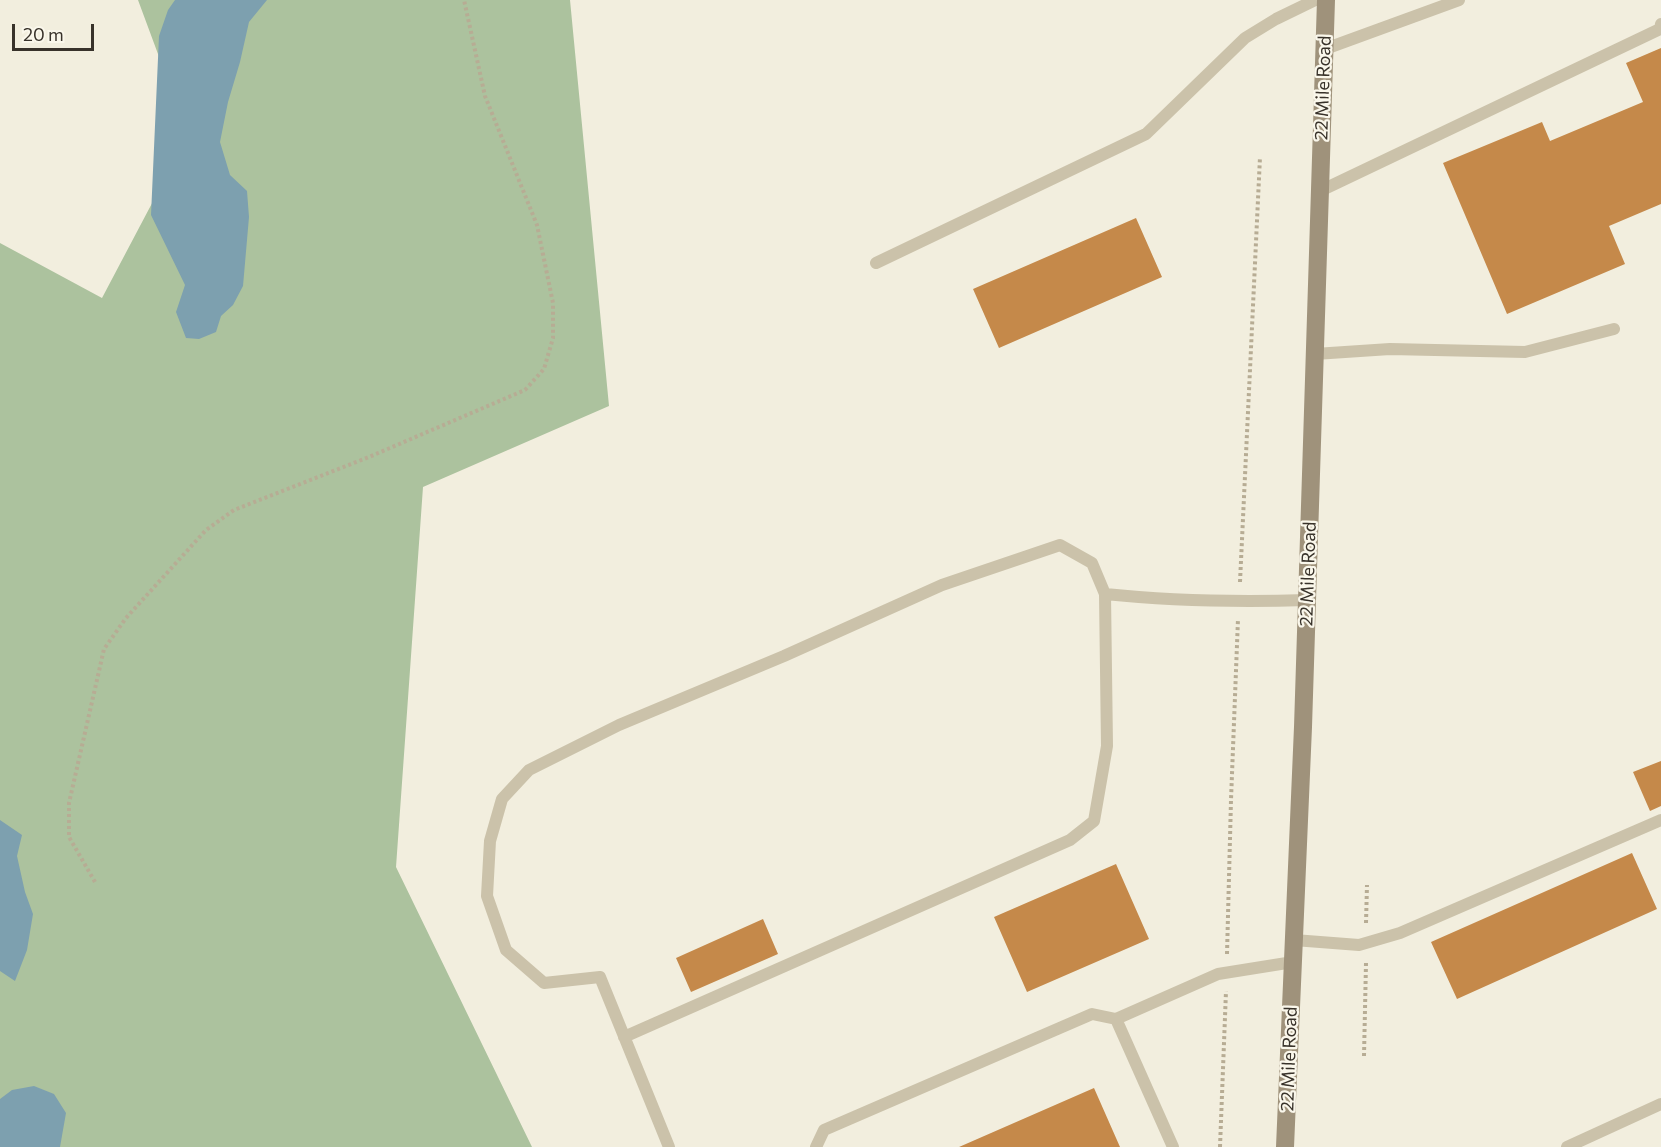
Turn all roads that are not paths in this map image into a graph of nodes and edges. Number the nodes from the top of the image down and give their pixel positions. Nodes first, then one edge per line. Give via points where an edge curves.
1 (1315, 0) edge
2 (1326, 0) edge
3 (1459, 0) edge
4 (1661, 24) edge
5 (1325, 49) junction
6 (1320, 191) junction
7 (876, 263) dead end
8 (1614, 329) dead end
9 (1315, 354) junction
10 (1105, 594) junction
11 (1307, 600) junction
12 (1661, 820) edge
13 (1294, 940) junction
14 (1293, 962) junction
15 (1116, 1018) junction
16 (624, 1037) junction
17 (1661, 1104) edge
18 (669, 1147) edge
19 (816, 1147) edge
20 (1173, 1147) edge
21 (1285, 1147) edge
22 (1567, 1147) edge

1 - 7 lane via 1245,38 1146,134
2 - 5 street, 22 Mile Road
3 - 5 lane
4 - 6 lane via 1660,28
5 - 6 street, 22 Mile Road
6 - 9 street, 22 Mile Road
8 - 9 lane via 1525,352 1390,349
9 - 11 street, 22 Mile Road
10 - 11 lane
10 - 16 lane via 1107,746 1094,821 1070,840
10 - 16 lane via 1092,563 1060,544 942,585 619,725 529,770 502,799 490,841 487,896 506,950 544,983 600,977
11 - 13 street, 22 Mile Road
12 - 13 lane via 1400,933 1359,945
13 - 14 street, 22 Mile Road
14 - 15 lane via 1218,974
14 - 21 street, 22 Mile Road
15 - 19 lane via 1092,1014 1033,1039 824,1130
15 - 20 lane
16 - 18 lane
17 - 22 lane

